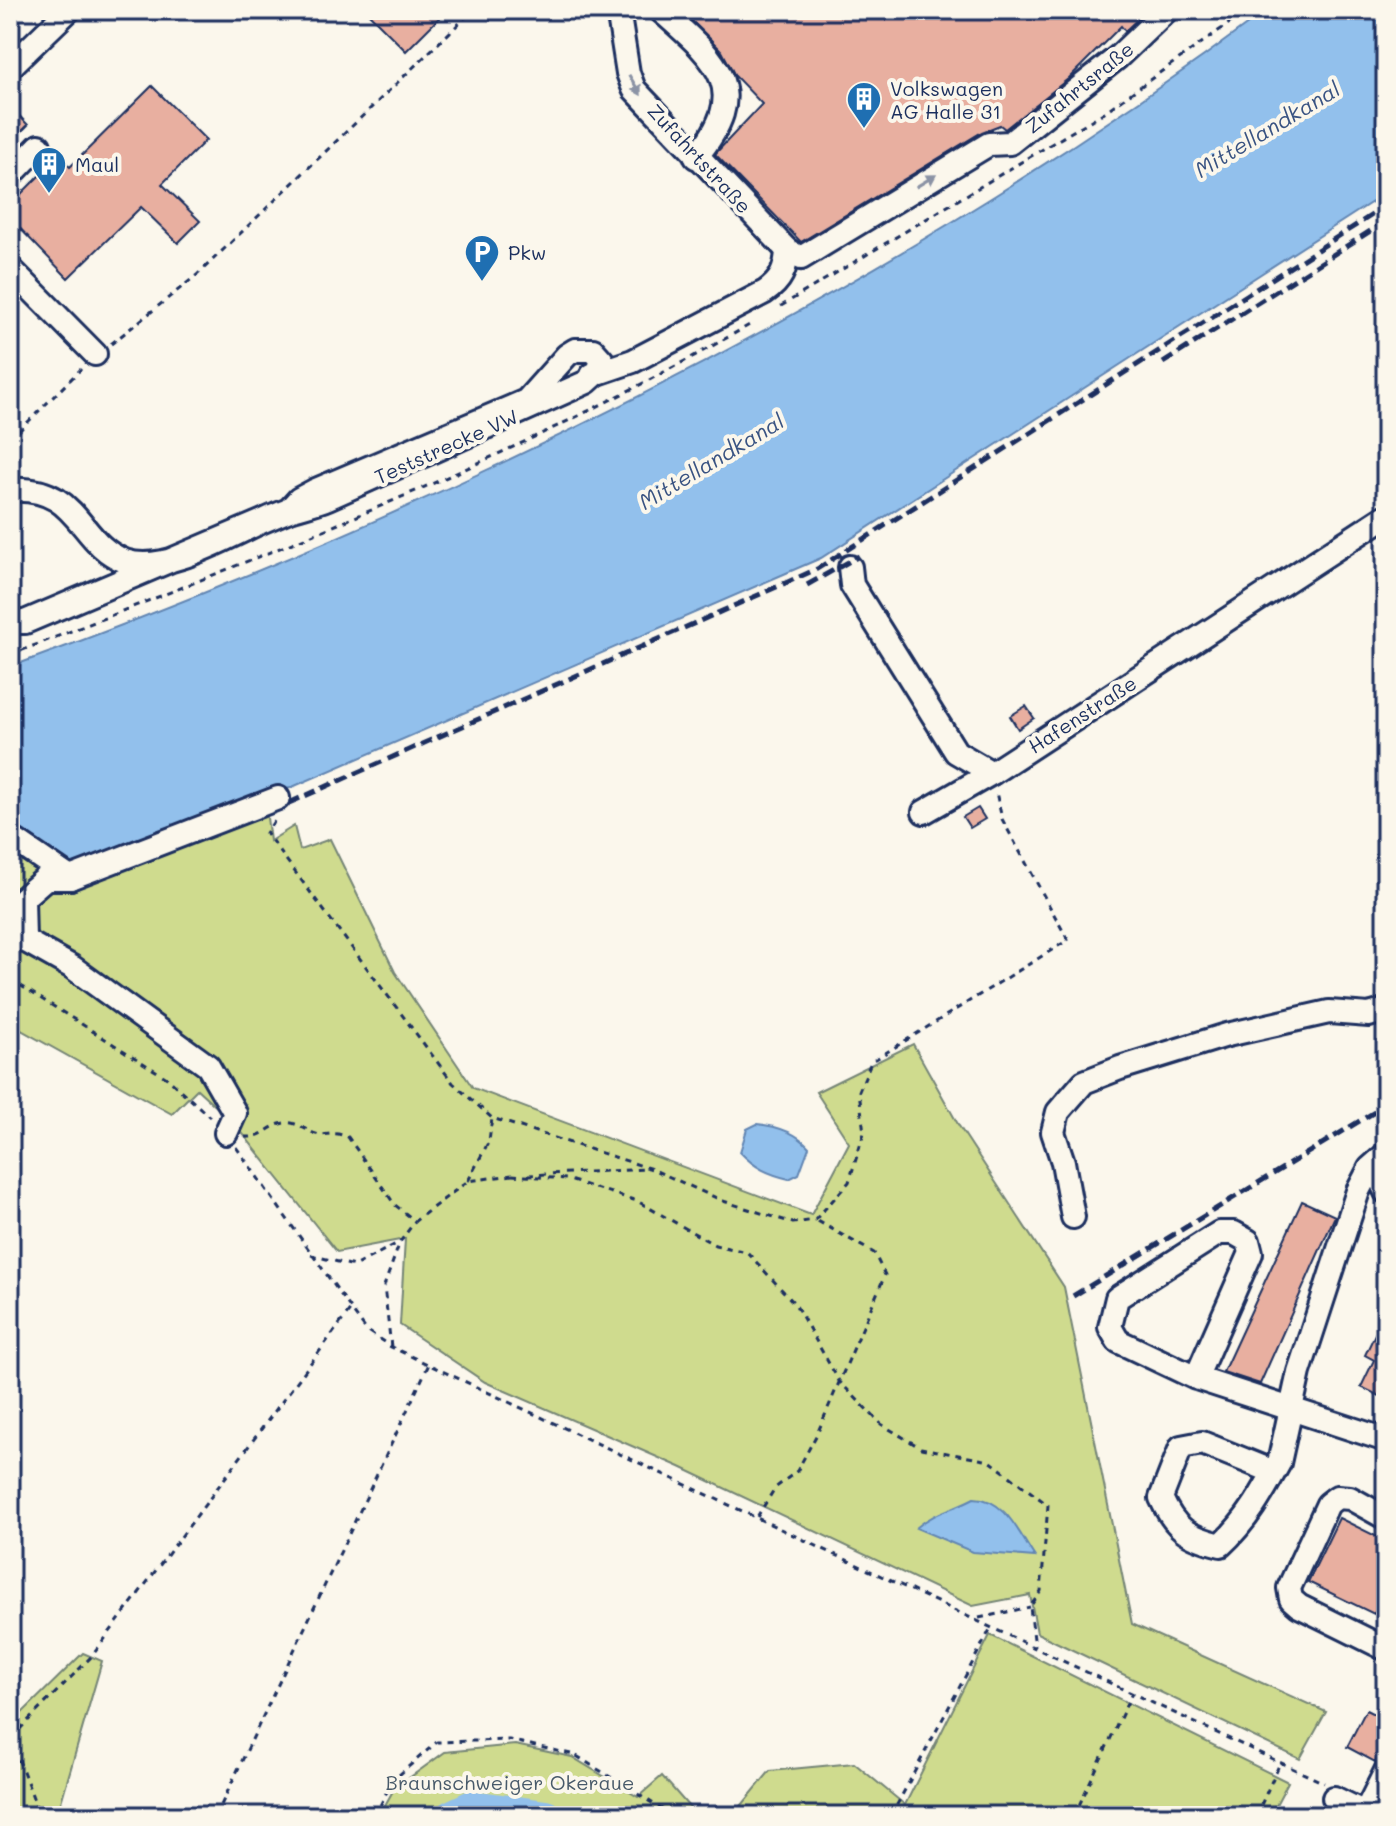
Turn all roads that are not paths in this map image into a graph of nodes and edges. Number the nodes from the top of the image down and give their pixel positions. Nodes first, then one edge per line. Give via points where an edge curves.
1 (69, 10) edge
2 (618, 10) edge
3 (647, 10) edge
4 (660, 10) edge
5 (1167, 10) edge
6 (687, 50) dead end
7 (10, 67) edge
8 (39, 146) dead end
9 (696, 157) junction
10 (10, 176) edge
11 (787, 250) junction
12 (10, 268) edge
13 (95, 354) road end
14 (598, 372) junction
15 (10, 490) edge
16 (289, 510) junction
17 (1386, 516) edge
18 (850, 567) dead end
19 (10, 622) edge
20 (992, 773) junction
21 (276, 809) road end
22 (924, 812) dead end
23 (16, 841) dead end
24 (70, 878) junction
25 (1386, 1010) edge
26 (228, 1135) road end
27 (1386, 1154) edge
28 (1386, 1192) edge
29 (1073, 1217) dead end
30 (1196, 1378) junction
31 (1292, 1411) junction
32 (1386, 1440) edge
33 (1274, 1472) junction
34 (1386, 1518) edge
35 (1386, 1649) edge
36 (1386, 1771) edge
37 (1334, 1798) road end
38 (1368, 1814) edge

1 - 7 street
2 -> 9 street, Zufahrtstraße via 634,89
3 - 6 street
4 - 9 street via 718,66 724,79 716,133
11 -> 5 street, Zufahrtsraße via 801,258 989,144 1010,143 1118,57
8 - 10 street
9 - 11 street, Zufahrtstraße
11 - 14 street, Teststrecke VW via 786,269 765,292 633,361
12 - 13 street
14 - 16 street, Teststrecke VW via 496,424 318,503
14 - 16 street, Teststrecke VW via 599,354 575,350 526,401 314,491
15 - 16 street, Teststrecke VW via 34,490 60,501 110,551 137,564 182,556
16 - 19 street, Teststrecke VW via 25,622
17 - 20 street, Hafenstraße
18 - 20 street via 852,585 956,752
20 - 22 street, Hafenstraße
21 - 24 street
23 - 24 street
24 - 26 street via 46,878 23,898 24,940 72,967 208,1066 235,1113
25 - 29 street via 1369,1015 1329,1012 1227,1035 1084,1082 1058,1112 1053,1132
27 - 28 street via 1381,1181
27 - 31 street via 1370,1168 1358,1191 1299,1372
30 - 30 street via 1118,1341 1110,1327 1111,1313 1117,1298 1219,1233 1234,1233 1248,1241 1251,1253
30 - 31 street
31 - 32 street
31 - 33 street
33 - 33 street via 1245,1522 1221,1545 1196,1539 1171,1521 1161,1498 1181,1447 1202,1443
34 - 35 street via 1350,1498 1337,1497 1328,1504 1289,1588 1299,1606
36 - 38 street
37 - 38 street

